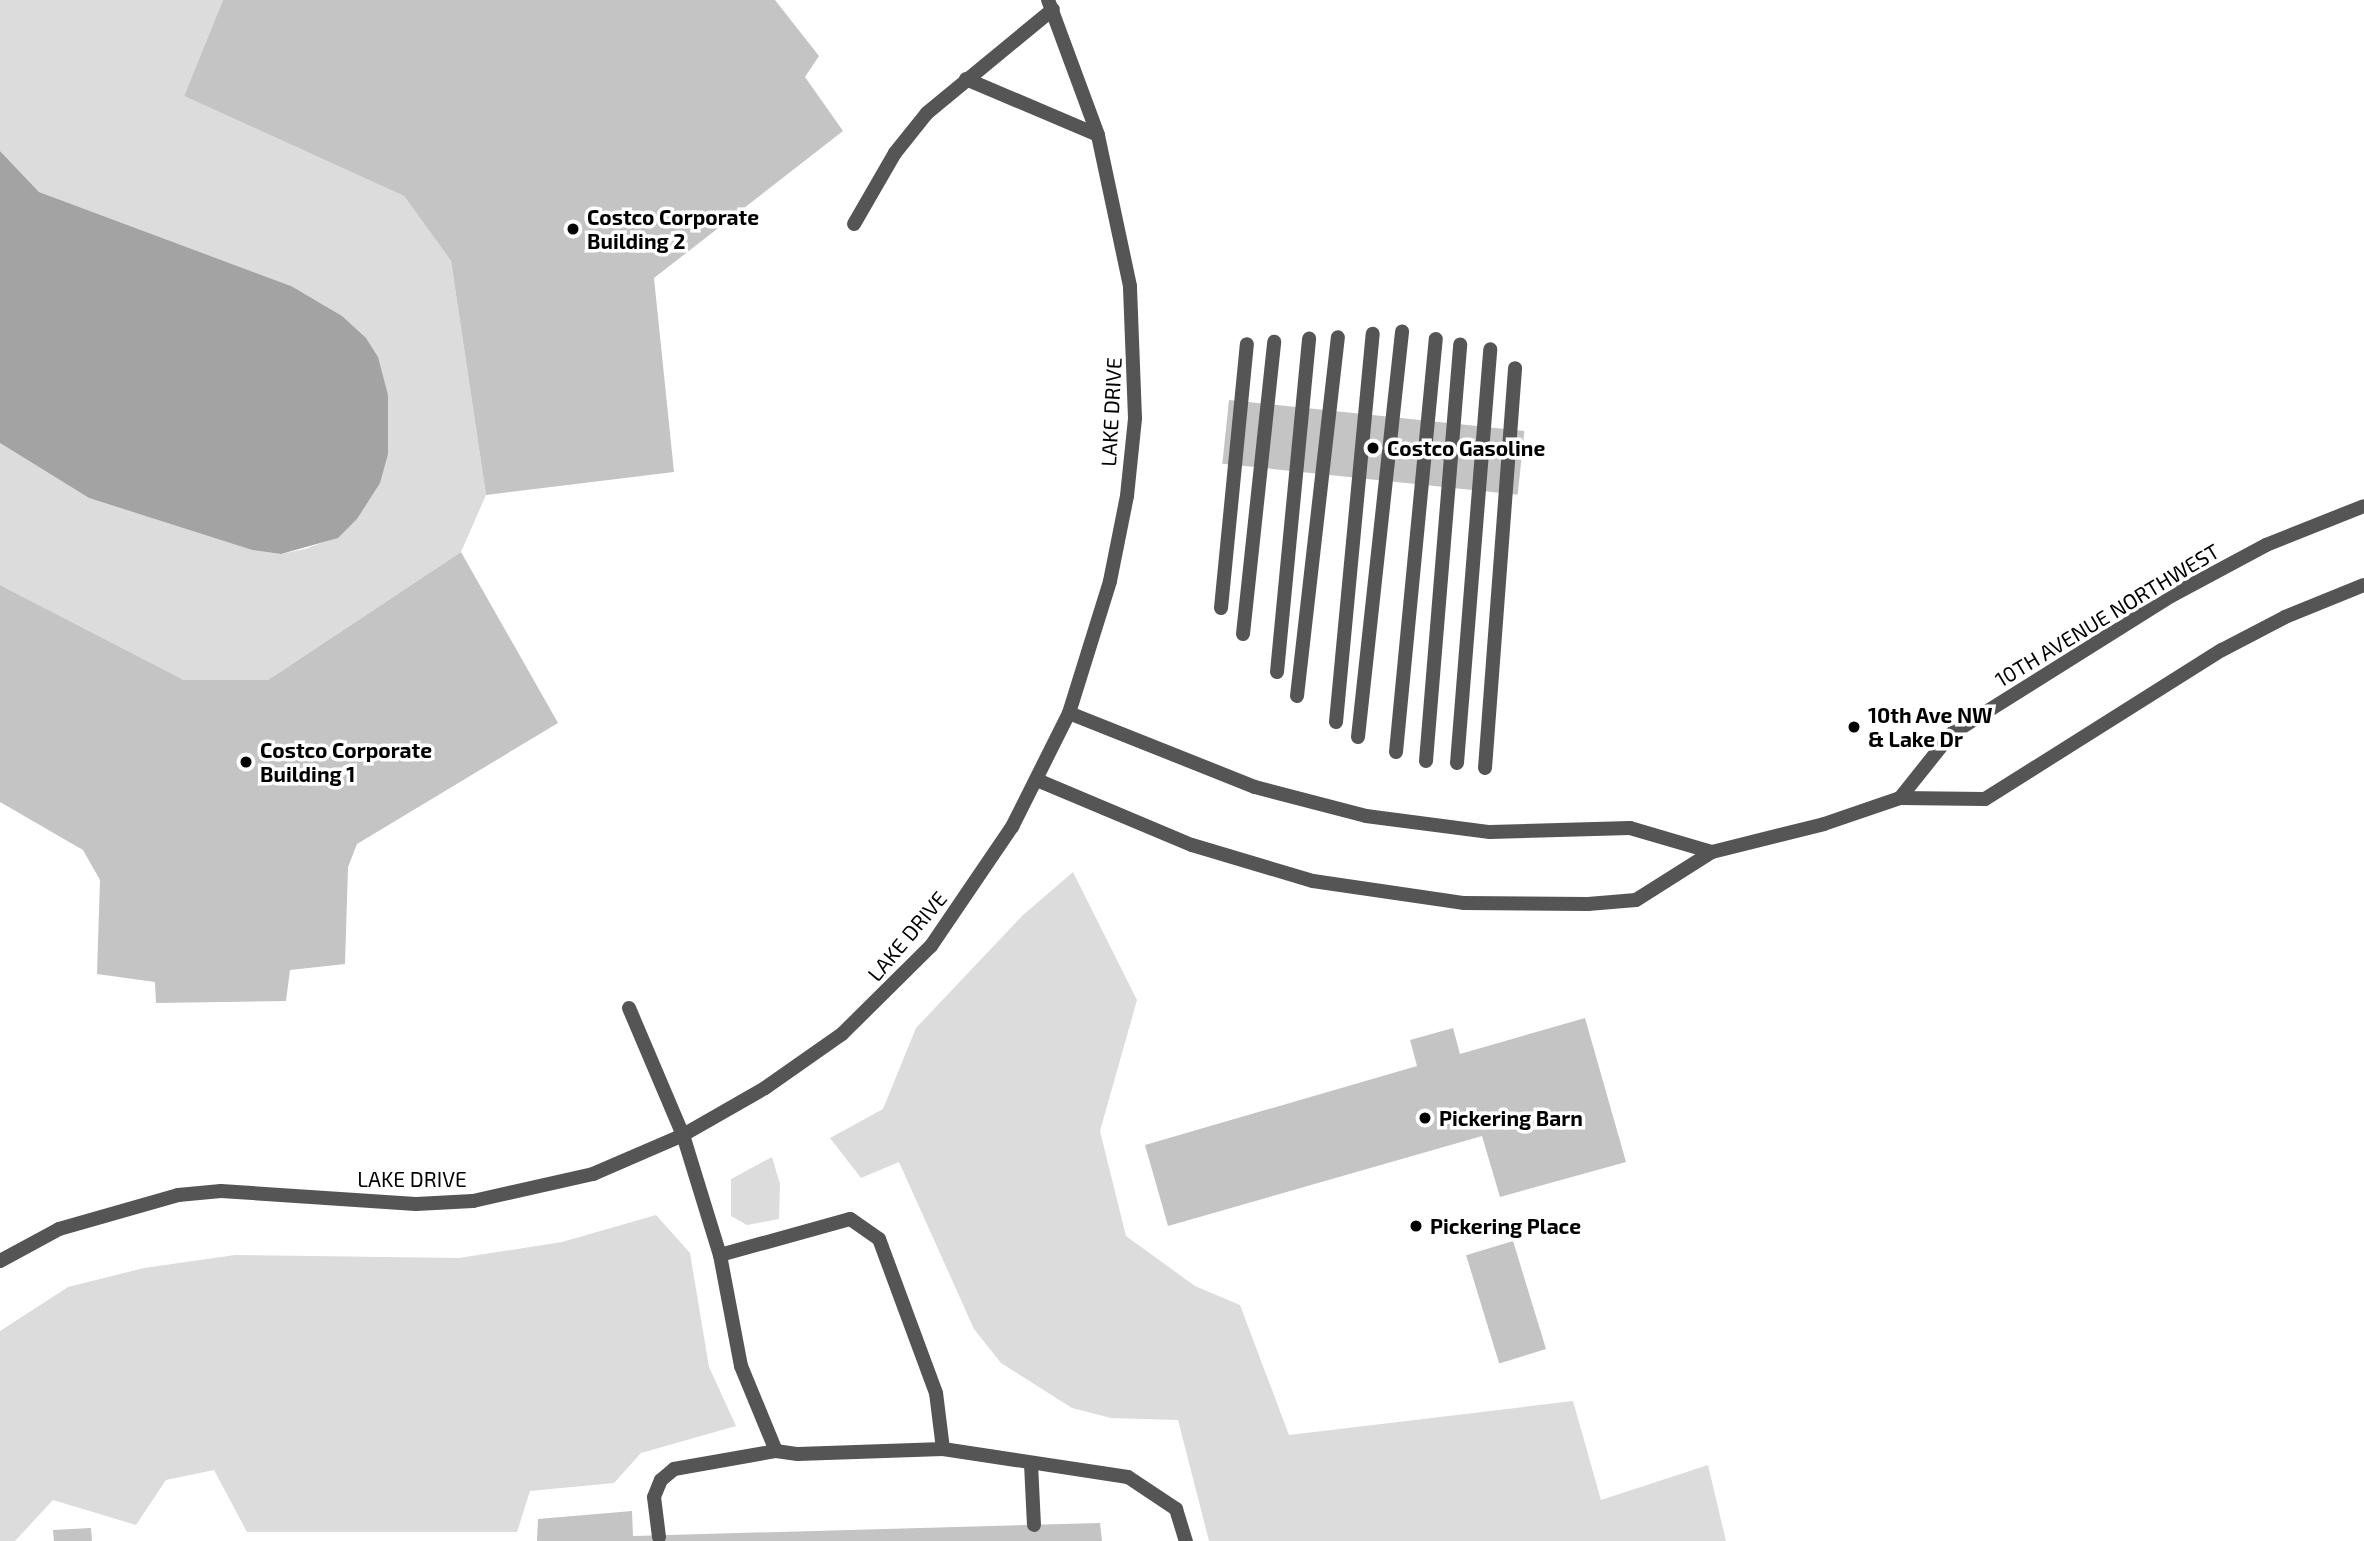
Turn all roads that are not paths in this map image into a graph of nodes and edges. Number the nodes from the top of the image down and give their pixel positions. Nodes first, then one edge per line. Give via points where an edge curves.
1 (1050, 4) edge
2 (965, 79) junction
3 (1098, 135) junction
4 (854, 224) dead end
5 (1402, 331) dead end
6 (1373, 334) dead end
7 (1338, 337) dead end
8 (1309, 339) dead end
9 (1436, 339) dead end
10 (1274, 342) dead end
11 (1247, 344) dead end
12 (1460, 344) dead end
13 (1490, 348) dead end
14 (1515, 368) dead end
15 (2364, 506) edge
16 (2364, 584) edge
17 (1221, 608) dead end
18 (1244, 634) dead end
19 (1277, 672) dead end
20 (1297, 696) dead end
21 (1069, 713) junction
22 (1336, 722) dead end
23 (1358, 737) dead end
24 (1396, 752) dead end
25 (1426, 761) dead end
26 (1457, 762) dead end
27 (1485, 768) dead end
28 (1037, 780) junction
29 (1899, 798) junction
30 (1712, 852) junction
31 (629, 1008) dead end
32 (683, 1135) junction
33 (720, 1255) junction
34 (0, 1261) edge
35 (943, 1449) junction
36 (776, 1451) junction
37 (1031, 1464) junction
38 (1034, 1525) dead end
39 (659, 1537) dead end
40 (1186, 1541) edge

1 - 2 street
1 - 3 street, LAKE DRIVE
2 - 3 street
2 - 4 street via 927,113 895,153
3 - 21 street, LAKE DRIVE via 1130,286 1135,418 1110,581
5 - 23 street
6 - 22 street
7 - 20 street
8 - 19 street
9 - 24 street
10 - 18 street
11 - 17 street
12 - 25 street
13 - 26 street
14 - 27 street
15 - 29 street, 10TH AVENUE NORTHWEST via 2266,545 2171,596 1951,734
16 - 29 street via 2222,650 1985,799
21 - 28 street, LAKE DRIVE
21 - 30 street via 1255,787 1366,817 1490,832 1630,828
28 - 30 street via 1192,845 1260,867 1410,897 1514,905 1636,900
28 - 32 street, LAKE DRIVE via 972,890 902,980 813,1055
29 - 30 street via 1813,827
31 - 32 street
32 - 33 street
32 - 34 street, LAKE DRIVE via 593,1174 473,1201 415,1204 221,1192 144,1201 59,1228
33 - 35 street via 850,1219 879,1239 936,1393
33 - 36 street via 741,1366
35 - 36 street
35 - 37 street
36 - 39 street via 674,1469 661,1480 654,1497
37 - 38 street
37 - 40 street via 1128,1477 1176,1510

